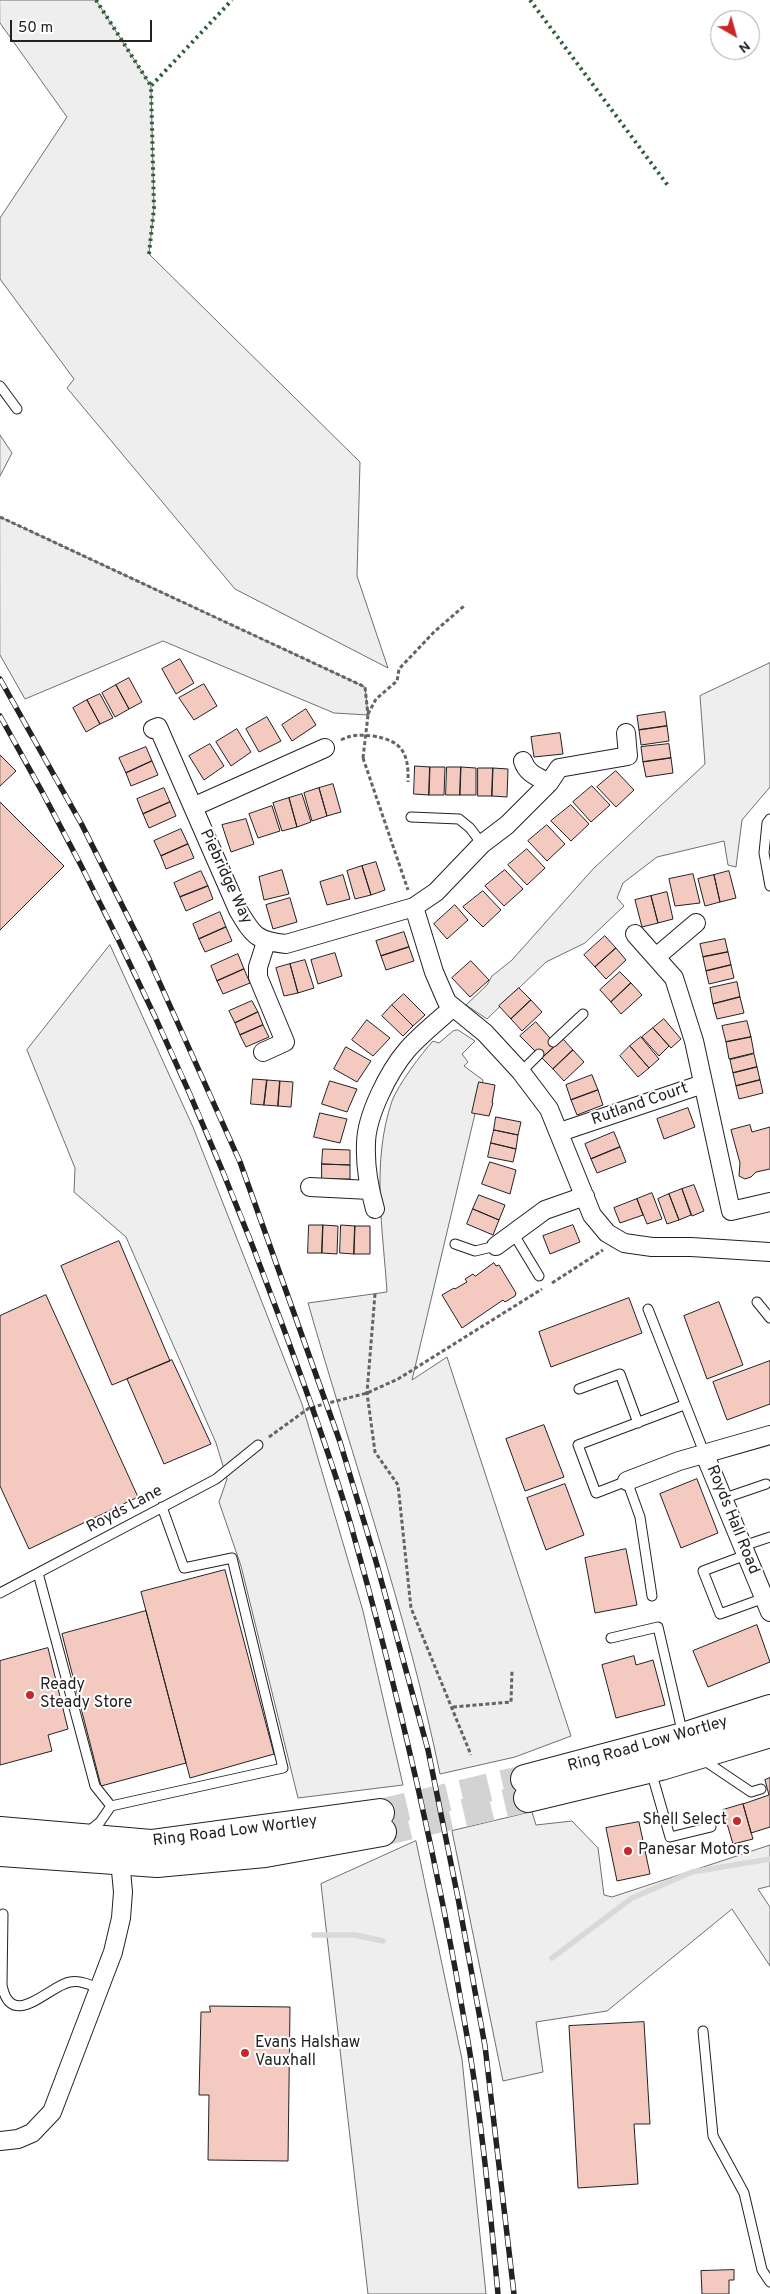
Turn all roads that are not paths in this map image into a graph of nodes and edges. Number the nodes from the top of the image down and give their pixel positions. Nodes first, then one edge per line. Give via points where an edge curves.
1 (0, 386) edge
2 (17, 409) dead end
3 (153, 729) dead end
4 (626, 733) dead end
5 (325, 748) road end
6 (523, 761) dead end
7 (549, 783) junction
8 (193, 806) junction
9 (411, 817) dead end
10 (770, 819) edge
11 (482, 844) junction
12 (770, 886) edge
13 (414, 907) junction
14 (696, 923) dead end
15 (635, 934) dead end
16 (266, 942) junction
17 (656, 957) junction
18 (452, 1008) junction
19 (582, 1014) dead end
20 (553, 1042) dead end
21 (263, 1052) dead end
22 (539, 1054) dead end
23 (520, 1072) junction
24 (703, 1084) junction
25 (560, 1132) junction
26 (310, 1187) dead end
27 (370, 1190) junction
28 (585, 1196) junction
29 (770, 1202) edge
30 (375, 1209) dead end
31 (513, 1233) junction
32 (455, 1244) dead end
33 (496, 1246) joint
34 (770, 1252) edge
35 (539, 1276) dead end
36 (757, 1302) dead end
37 (648, 1309) dead end
38 (770, 1318) edge
39 (579, 1389) dead end
40 (684, 1405) junction
41 (638, 1423) junction
42 (770, 1435) edge
43 (258, 1445) road end
44 (705, 1455) junction
45 (626, 1481) junction
46 (766, 1484) dead end
47 (725, 1498) junction
48 (162, 1507) junction
49 (770, 1537) edge
50 (745, 1550) junction
51 (38, 1573) junction
52 (0, 1593) edge
53 (652, 1596) dead end
54 (768, 1602) edge
55 (611, 1638) dead end
56 (770, 1710) edge
57 (770, 1733) edge
58 (690, 1746) junction
59 (651, 1768) junction
60 (761, 1789) dead end
61 (111, 1806) junction
62 (711, 1827) dead end
63 (0, 1831) edge
64 (80, 1838) junction
65 (0, 1852) edge
66 (120, 1860) junction
67 (3, 1914) dead end
68 (100, 1989) junction
69 (4, 2002) edge
70 (703, 2031) dead end
71 (0, 2141) edge
72 (770, 2282) edge

1 - 2 lane
3 - 8 street, Piebridge Way via 158,727
4 - 7 street via 628,756 559,768
5 - 8 street
6 - 7 street via 532,775
7 - 11 street via 507,825
8 - 16 street, Piebridge Way via 238,910 251,931
9 - 11 lane via 459,819
10 - 12 lane via 764,853
11 - 13 street via 436,892
13 - 16 street via 286,944
13 - 18 street via 434,972
14 - 17 street
15 - 17 street, Rutland Court
16 - 21 street via 258,977 285,1042
17 - 24 street, Rutland Court via 674,978 694,1041
18 - 23 street via 485,1033
18 - 27 street via 407,1050 390,1073 375,1105 365,1143
19 - 20 lane
22 - 23 lane
23 - 25 street via 549,1109
24 - 25 street, Rutland Court
24 - 29 street via 730,1211
25 - 28 street
26 - 27 street
27 - 30 street
28 - 31 street via 545,1210
28 - 34 street via 592,1215 607,1233 624,1243
31 - 33 street
31 - 35 lane
32 - 33 lane via 475,1251
36 - 38 lane
37 - 40 lane
39 - 41 lane via 620,1374
40 - 41 lane
40 - 44 lane
41 - 45 lane via 578,1445 596,1493
42 - 44 street
43 - 48 lane, Royds Lane via 216,1479
44 - 45 street
44 - 47 street, Royds Hall Road
45 - 53 lane via 640,1517
46 - 47 lane
47 - 50 street, Royds Hall Road
48 - 51 lane, Royds Lane
48 - 61 lane via 184,1568 232,1558 283,1768
49 - 50 lane
50 - 54 street, Royds Hall Road
50 - 54 lane via 703,1570 720,1614
51 - 52 lane, Royds Lane
51 - 61 lane via 95,1786
55 - 58 lane via 658,1627
56 - 58 highway, Ring Road Low Wortley
57 - 58 highway, Ring Road Low Wortley
58 - 59 highway, Ring Road Low Wortley
58 - 59 highway, Ring Road Low Wortley via 526,1788
58 - 60 lane via 751,1792
59 - 62 lane via 670,1836
61 - 64 lane via 100,1822
63 - 64 highway, Ring Road Low Wortley
64 - 66 highway, Ring Road Low Wortley via 151,1844 381,1822 265,1853 157,1863
65 - 66 highway, Ring Road Low Wortley
66 - 68 street via 121,1918 114,1952
67 - 69 lane
68 - 69 lane via 72,1981 36,2002 26,2005
68 - 71 street via 52,2112 32,2133
70 - 72 lane via 713,2136 744,2193 762,2270

